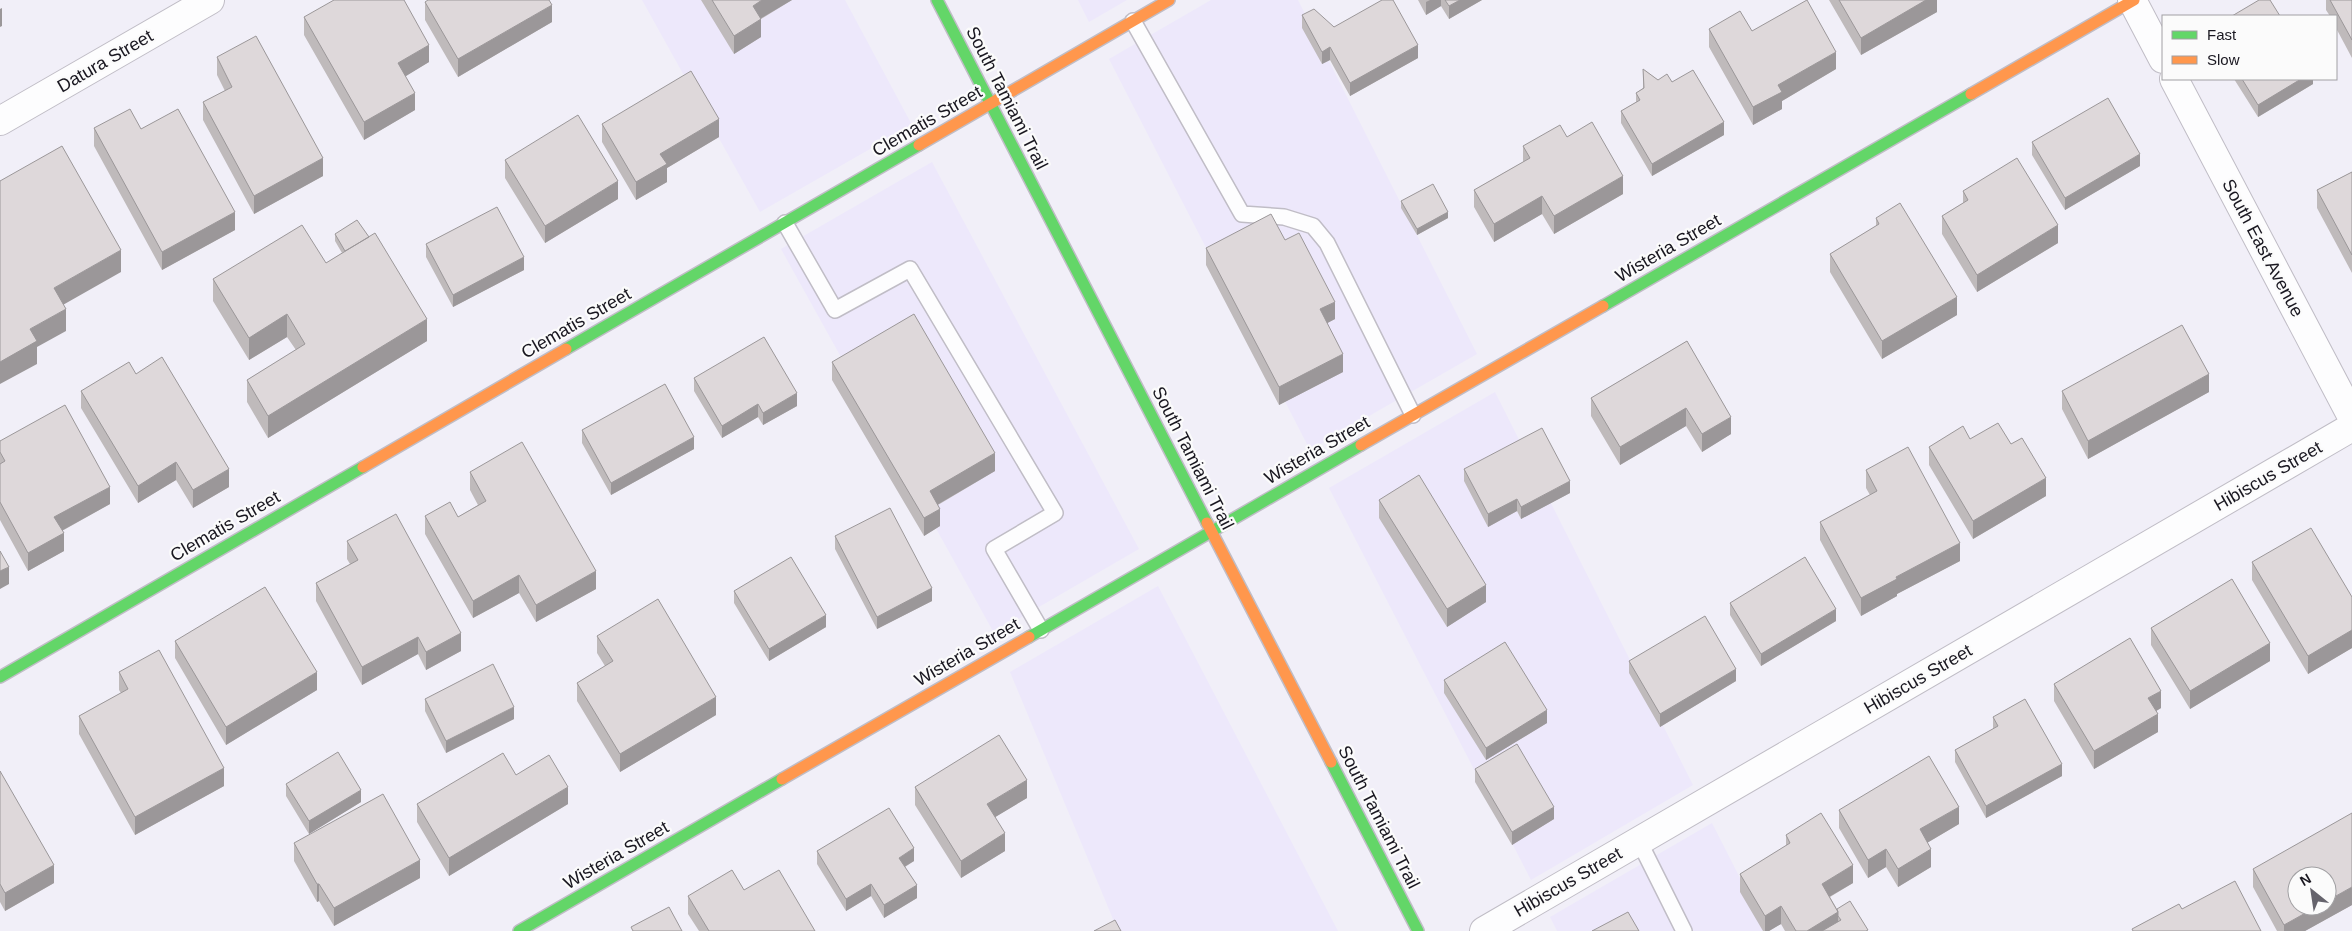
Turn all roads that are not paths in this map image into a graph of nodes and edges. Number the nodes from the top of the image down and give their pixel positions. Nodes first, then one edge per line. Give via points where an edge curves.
1 (210, 0) edge
2 (937, 0) edge
3 (1169, 0) edge
4 (2133, 0) edge
5 (1133, 21) junction
6 (2162, 57) edge
7 (2175, 80) edge
8 (991, 104) junction
9 (0, 121) edge
10 (785, 223) junction
11 (1413, 415) junction
12 (2352, 417) edge
13 (2352, 427) edge
14 (1211, 532) junction
15 (1041, 630) junction
16 (0, 677) edge
17 (1639, 841) junction
18 (519, 931) edge
19 (1418, 931) edge
20 (1484, 931) edge
21 (1684, 931) edge

1 - 9 street, Datura Street
2 - 8 street, South Tamiami Trail
3 - 5 street, Clematis Street
4 - 6 street
4 - 11 street, Wisteria Street
5 - 8 street, Clematis Street
5 - 11 lane via 1242,214 1284,217 1313,226 1327,243
7 - 12 street, South East Avenue
8 - 10 street, Clematis Street
8 - 14 street, South Tamiami Trail
10 - 15 lane via 835,310 910,268 1055,513 994,549
10 - 16 street, Clematis Street
11 - 14 street, Wisteria Street
13 - 17 street, Hibiscus Street
14 - 15 street, Wisteria Street
14 - 19 street, South Tamiami Trail
15 - 18 street, Wisteria Street
17 - 20 street, Hibiscus Street
17 - 21 lane

